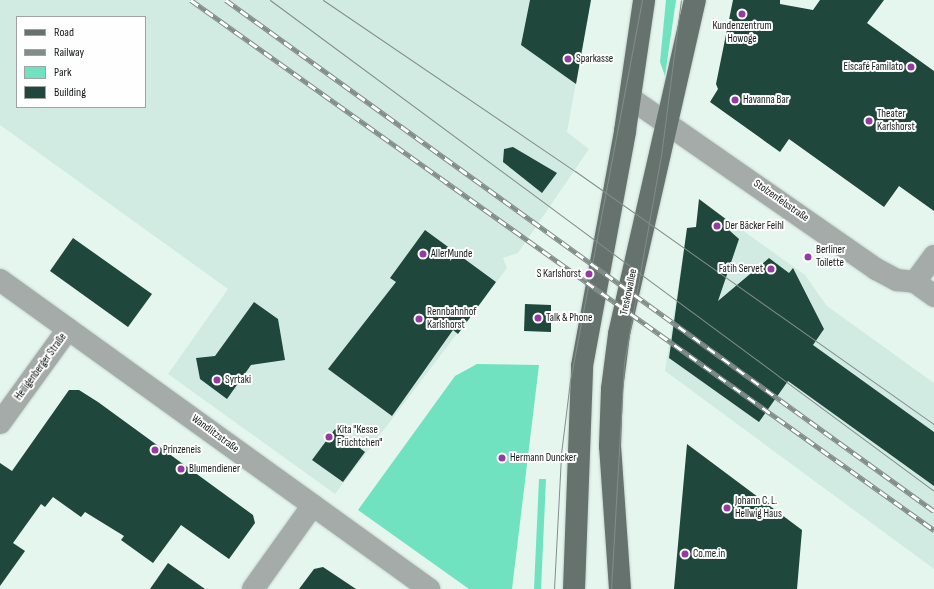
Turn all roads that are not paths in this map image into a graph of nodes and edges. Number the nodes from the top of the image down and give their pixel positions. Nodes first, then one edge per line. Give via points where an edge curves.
1 (644, 0) edge
2 (695, 0) edge
3 (630, 98) junction
4 (669, 123) junction
5 (934, 256) edge
6 (0, 280) edge
7 (915, 282) junction
8 (934, 296) edge
9 (68, 329) junction
10 (0, 423) edge
11 (313, 505) junction
12 (253, 589) edge
13 (429, 589) edge
14 (574, 589) edge
15 (620, 589) edge

1 - 3 main road
2 - 4 main road, Treskowallee
3 - 4 street, Stolzenfelsstraße
3 - 14 main road via 582,366
4 - 7 street, Stolzenfelsstraße via 876,269 897,280
4 - 15 main road, Treskowallee via 619,334 612,389 610,446
5 - 7 street
6 - 9 street, Wandlitzstraße
7 - 8 street, Stolzenfelsstraße
9 - 10 street, Heiligenberger Straße
9 - 11 street, Wandlitzstraße
11 - 12 street
11 - 13 street, Wandlitzstraße

